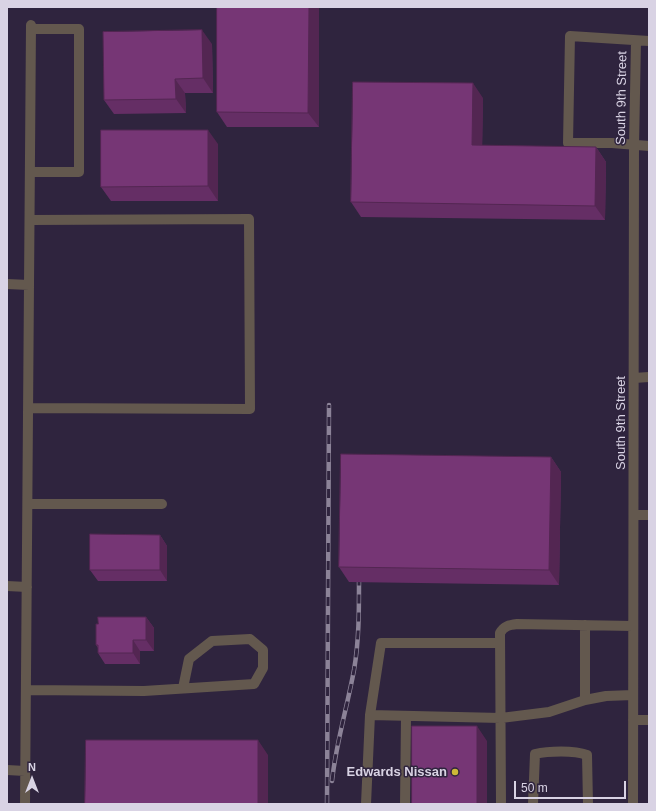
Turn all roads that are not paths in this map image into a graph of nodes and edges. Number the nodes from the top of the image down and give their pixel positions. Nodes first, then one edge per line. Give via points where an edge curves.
1 (636, 41) junction
2 (649, 42) edge
3 (634, 146) junction
4 (649, 146) edge
5 (30, 172) junction
6 (30, 220) junction
7 (7, 284) edge
8 (30, 285) junction
9 (634, 378) junction
10 (649, 378) edge
11 (28, 408) junction
12 (28, 504) junction
13 (162, 504) dead end
14 (634, 515) junction
15 (649, 515) edge
16 (7, 586) edge
17 (27, 587) junction
18 (585, 625) junction
19 (634, 626) junction
20 (500, 643) junction
21 (183, 688) junction
22 (26, 690) junction
23 (634, 695) junction
24 (585, 700) junction
25 (370, 715) junction
26 (406, 717) junction
27 (501, 718) junction
28 (633, 720) junction
29 (649, 720) edge
30 (7, 770) edge
31 (25, 771) junction
32 (25, 804) edge
33 (366, 804) edge
34 (405, 804) edge
35 (501, 804) edge
36 (533, 804) edge
37 (588, 804) edge
38 (633, 804) edge

1 - 2 street
1 - 3 street, South 9th Street
1 - 3 street via 570,36 568,143
3 - 4 street
3 - 9 street, South 9th Street
5 - 5 street via 31,27 78,29 78,172
5 - 6 street
6 - 8 street
6 - 11 street via 249,219 250,410
7 - 8 street
8 - 11 street
9 - 10 street
9 - 14 street, South 9th Street
11 - 12 street
12 - 13 street
12 - 17 street
14 - 15 street
14 - 19 street, South 9th Street
16 - 17 street
17 - 22 street
18 - 19 street
18 - 20 street via 517,624 503,628
18 - 24 street
19 - 23 street, South 9th Street
20 - 25 street via 381,643
20 - 27 street
21 - 21 street via 254,684 263,668 263,650 250,639 212,641 189,659
21 - 22 street via 144,691
22 - 31 street
23 - 24 street
23 - 28 street, South 9th Street
24 - 27 street via 549,712
25 - 26 street
25 - 33 street
26 - 27 street
26 - 34 street
27 - 35 street
28 - 29 street
28 - 38 street, South 9th Street
30 - 31 street
31 - 32 street
36 - 37 street via 535,754 542,752 580,752 587,755

